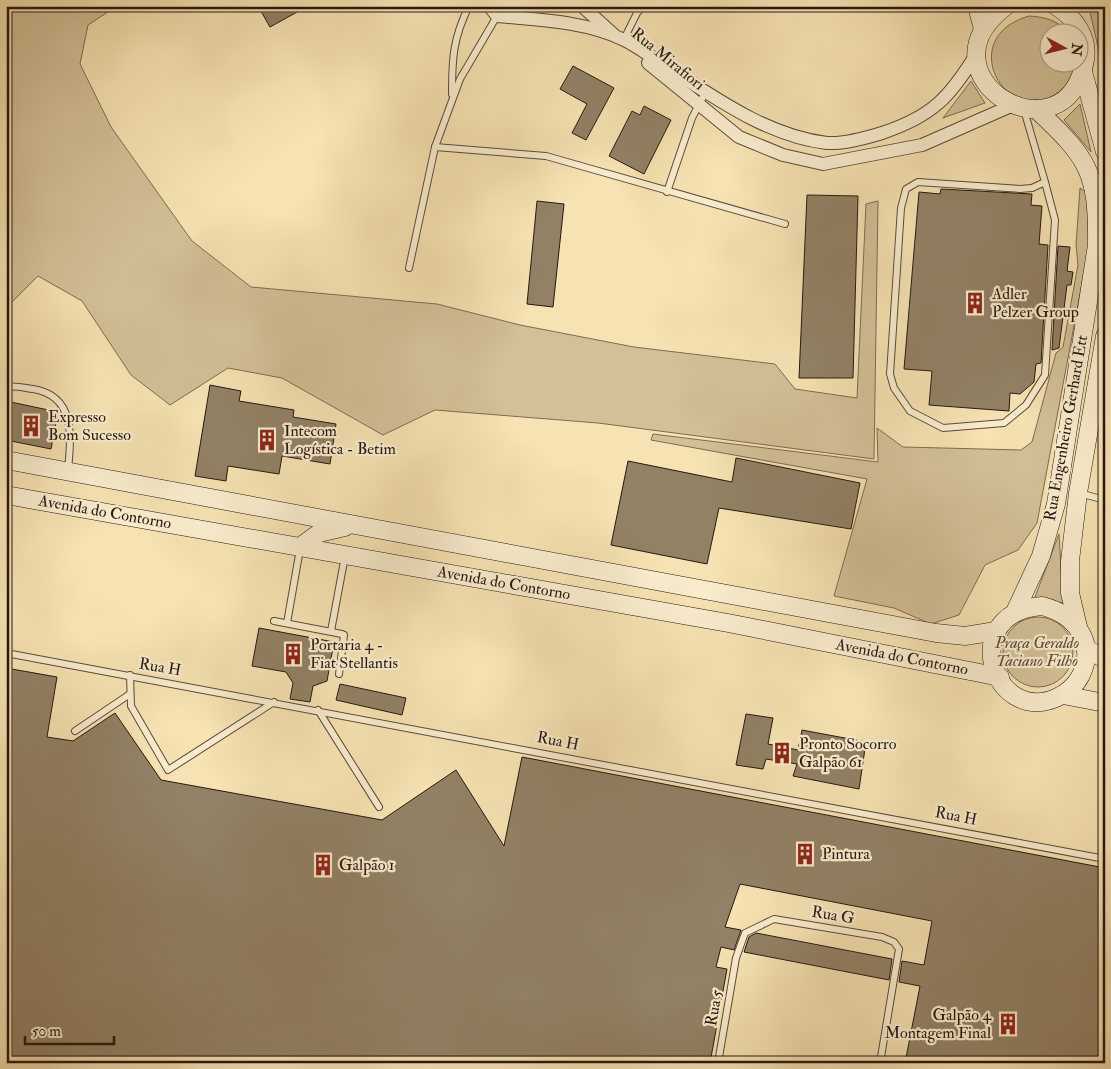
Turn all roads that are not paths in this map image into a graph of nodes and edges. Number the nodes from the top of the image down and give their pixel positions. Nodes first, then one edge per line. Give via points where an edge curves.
1 (469, 6) edge
2 (582, 6) edge
3 (644, 6) edge
4 (978, 6) edge
5 (1006, 6) edge
6 (1056, 6) edge
7 (493, 11) edge
8 (1075, 22) edge
9 (983, 29) junction
10 (620, 39) junction
11 (977, 53) junction
12 (1083, 72) joint
13 (706, 91) junction
14 (452, 100) junction
15 (699, 104) junction
16 (1024, 108) junction
17 (435, 147) junction
18 (1105, 152) edge
19 (1045, 182) junction
20 (667, 192) junction
21 (785, 224) dead end
22 (408, 268) dead end
23 (1105, 336) edge
24 (6, 387) edge
25 (6, 460) edge
26 (68, 472) junction
27 (1078, 493) junction
28 (6, 495) edge
29 (1105, 500) edge
30 (356, 526) junction
31 (300, 547) junction
32 (345, 555) junction
33 (1015, 612) junction
34 (274, 621) dead end
35 (286, 623) junction
36 (1078, 627) junction
37 (996, 631) junction
38 (331, 632) junction
39 (1086, 648) junction
40 (6, 653) edge
41 (1105, 659) edge
42 (339, 674) dead end
43 (130, 675) junction
44 (1000, 677) junction
45 (130, 694) junction
46 (1063, 695) junction
47 (274, 702) junction
48 (1105, 703) edge
49 (318, 710) junction
50 (75, 731) dead end
51 (379, 807) dead end
52 (1105, 858) edge
53 (736, 958) joint
54 (718, 1063) edge
55 (880, 1063) edge

1 - 14 lane via 458,29 452,53
2 - 10 street
3 - 10 lane
4 - 9 street
5 - 9 street
6 - 8 street
7 - 10 street via 566,22
7 - 14 lane
9 - 11 street
10 - 13 street, Rua Mirafiori
10 - 15 street, Rua Mirafiori
11 - 13 street, Rua Mirafiori via 959,82 934,109 898,128 866,138 828,143 790,135 734,109
11 - 16 street, Rua Engenheiro Gerhard Ett via 979,69 997,97
12 - 16 street via 1076,86 1052,106
12 - 18 street
13 - 15 lane
14 - 17 lane
15 - 16 street, Rua Mirafiori via 739,137 783,155 823,164 922,145
15 - 20 lane
16 - 19 lane
16 - 33 street, Rua Engenheiro Gerhard Ett via 1080,153 1090,172 1098,206 1097,245 1056,504 1041,556
17 - 20 lane via 546,156
17 - 22 lane
19 - 19 lane via 1020,189 918,182 906,189 890,374 894,388 910,411 943,428 1004,423 1026,405 1045,375 1055,220
20 - 21 lane
23 - 27 street, Rua Engenheiro Gerhard Ett
24 - 26 lane via 47,392 60,401 66,411 70,445
25 - 26 street, Avenida do Contorno
26 - 30 street, Avenida do Contorno
27 - 29 lane
27 - 36 street, Rua Engenheiro Gerhard Ett via 1070,561 1070,593
28 - 31 street, Avenida do Contorno
30 - 31 street via 319,533
30 - 37 street, Avenida do Contorno via 936,633 965,636
31 - 32 street, Avenida do Contorno
31 - 35 lane
32 - 38 lane
32 - 44 street, Avenida do Contorno via 728,623
33 - 36 street via 1028,607 1049,608 1068,617
33 - 37 street
34 - 35 lane
35 - 38 lane
36 - 39 street
37 - 44 street via 990,657 993,670
38 - 42 lane via 343,634
39 - 41 street
39 - 46 street via 1081,675
40 - 43 lane, Rua H
43 - 45 lane
43 - 47 lane, Rua H
44 - 46 street via 1009,692 1021,699 1049,701
45 - 47 lane via 131,706 168,770
45 - 50 lane
46 - 48 street
47 - 49 lane, Rua H
49 - 51 lane
49 - 52 lane, Rua H
53 - 54 lane, Rua 5
53 - 55 lane, Rua G via 745,933 774,919 882,937 894,942 899,949

